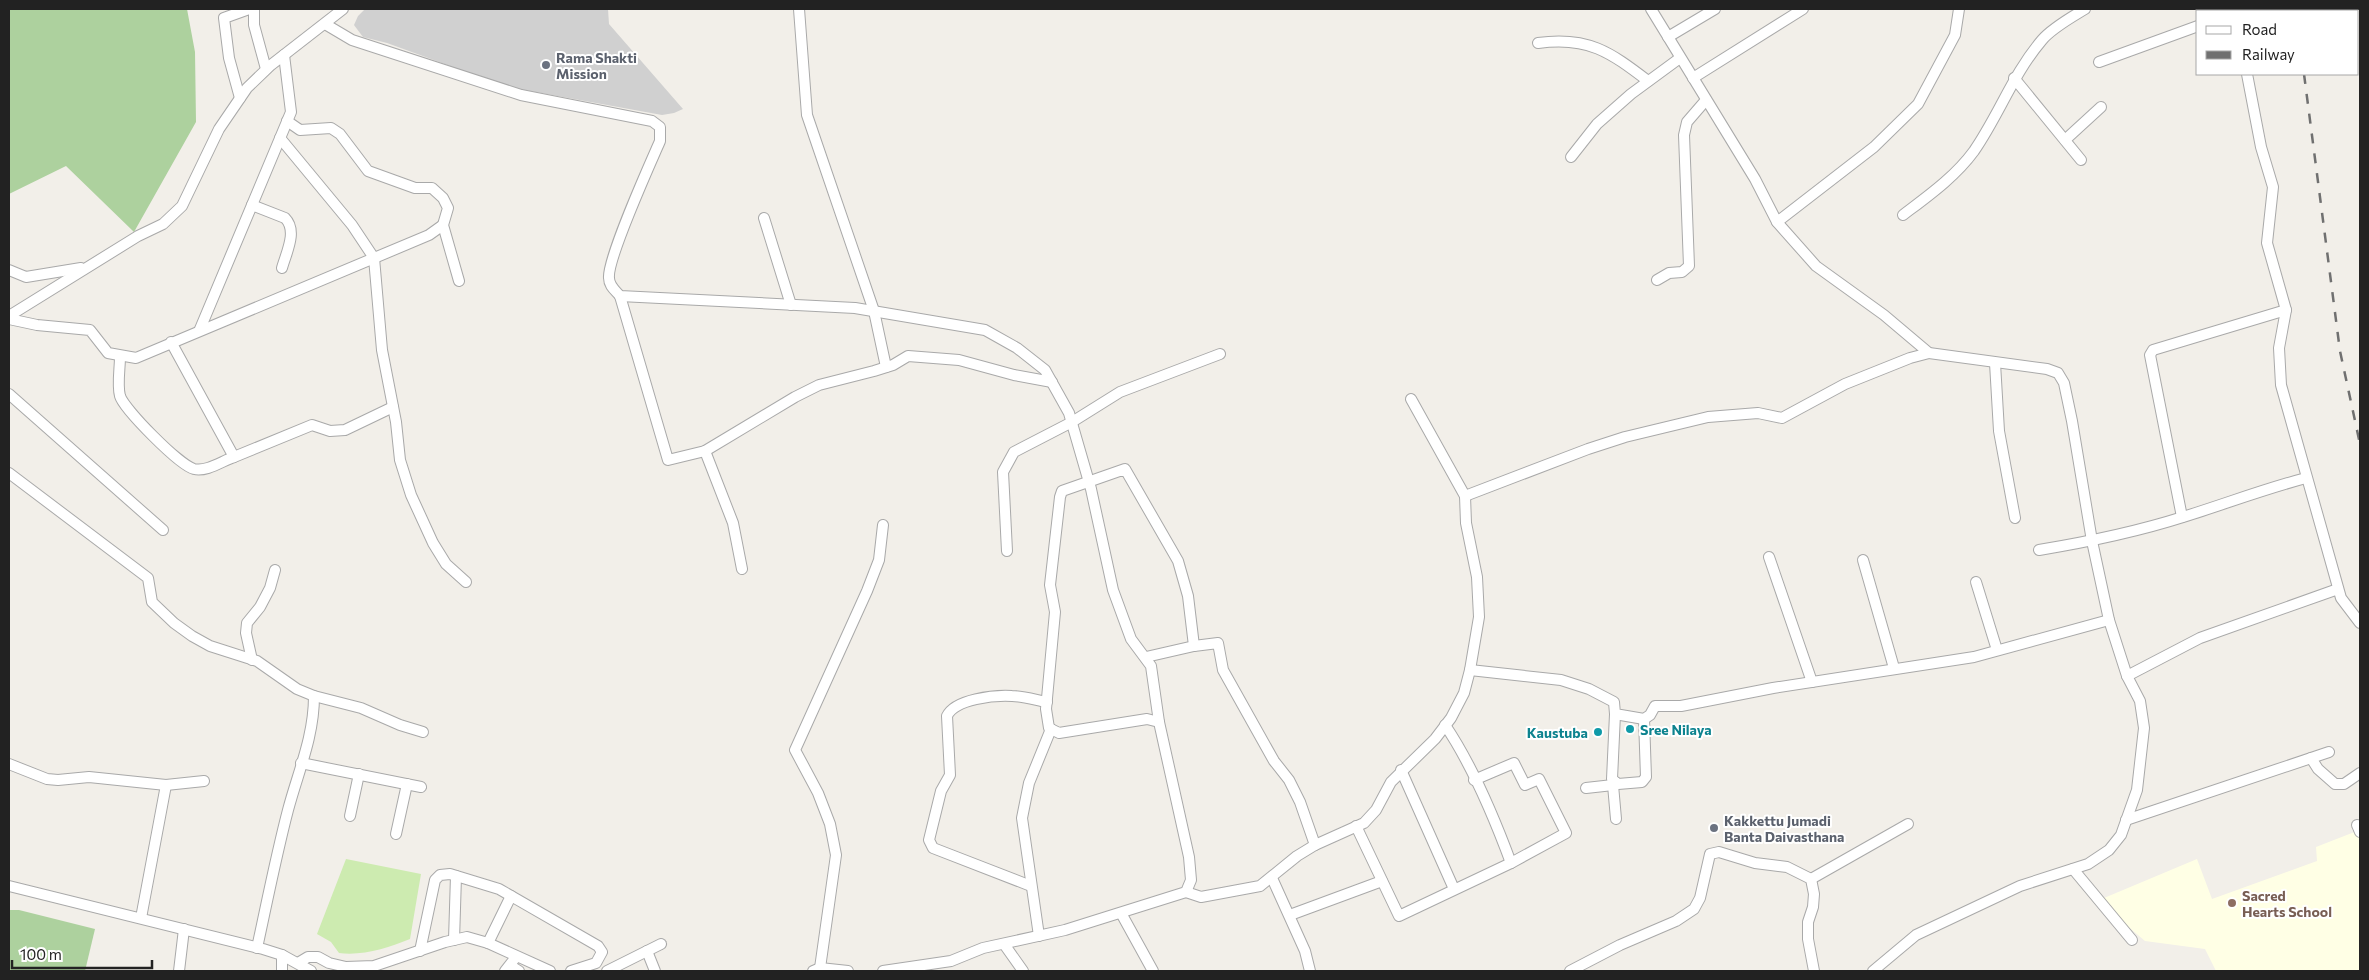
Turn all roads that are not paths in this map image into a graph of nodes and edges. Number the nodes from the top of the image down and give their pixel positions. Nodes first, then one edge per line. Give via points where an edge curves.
1 (249, 9) edge
2 (254, 9) edge
3 (343, 9) edge
4 (799, 9) edge
5 (1651, 9) edge
6 (1715, 9) edge
7 (1803, 9) edge
8 (1959, 9) edge
9 (2085, 9) edge
10 (325, 24) junction
11 (2196, 27) edge
12 (1668, 38) junction
13 (1538, 43) dead end
14 (284, 55) junction
15 (1680, 58) junction
16 (2099, 62) dead end
17 (266, 69) junction
18 (2247, 75) edge
19 (1693, 78) junction
20 (2014, 78) junction
21 (1648, 81) junction
22 (240, 98) junction
23 (1706, 100) junction
24 (2101, 107) dead end
25 (287, 121) junction
26 (280, 138) junction
27 (2065, 140) junction
28 (1571, 157) dead end
29 (2081, 160) dead end
30 (252, 205) junction
31 (1903, 215) dead end
32 (764, 218) dead end
33 (1777, 222) junction
34 (443, 225) junction
35 (374, 258) junction
36 (89, 267) junction
37 (282, 268) dead end
38 (9, 270) edge
39 (1657, 280) dead end
40 (458, 281) dead end
41 (620, 296) junction
42 (791, 305) junction
43 (2286, 310) junction
44 (874, 311) junction
45 (9, 317) edge
46 (200, 329) junction
47 (171, 342) junction
48 (1929, 353) junction
49 (1220, 354) dead end
50 (120, 357) junction
51 (1995, 363) junction
52 (886, 367) junction
53 (1052, 382) junction
54 (9, 394) edge
55 (1411, 399) dead end
56 (393, 407) junction
57 (1072, 422) junction
58 (706, 451) junction
59 (234, 456) junction
60 (9, 473) edge
61 (2306, 478) junction
62 (1089, 480) junction
63 (1465, 496) junction
64 (2015, 518) dead end
65 (2182, 518) junction
66 (882, 525) dead end
67 (163, 530) dead end
68 (2092, 541) junction
69 (2039, 550) dead end
70 (1007, 551) dead end
71 (1769, 557) dead end
72 (1863, 560) dead end
73 (742, 569) dead end
74 (275, 570) dead end
75 (466, 582) dead end
76 (1976, 582) dead end
77 (2338, 589) junction
78 (2109, 620) junction
79 (2360, 623) edge
80 (1194, 646) junction
81 (1997, 650) junction
82 (1146, 657) junction
83 (252, 660) junction
84 (1894, 668) junction
85 (1470, 670) junction
86 (2128, 676) junction
87 (1812, 682) junction
88 (314, 696) junction
89 (1047, 702) junction
90 (1615, 714) junction
91 (1644, 719) junction
92 (1160, 722) junction
93 (1445, 726) junction
94 (1051, 728) junction
95 (422, 732) dead end
96 (2329, 752) dead end
97 (2312, 758) junction
98 (301, 763) junction
99 (9, 764) edge
100 (1401, 770) junction
101 (2360, 773) edge
102 (359, 774) junction
103 (1474, 780) junction
104 (204, 781) dead end
105 (1614, 783) junction
106 (407, 784) junction
107 (166, 785) junction
108 (421, 787) dead end
109 (1586, 788) dead end
110 (350, 816) dead end
111 (1616, 819) dead end
112 (2126, 820) junction
113 (1908, 824) dead end
114 (1356, 826) junction
115 (396, 834) dead end
116 (1315, 845) junction
117 (1511, 863) junction
118 (2073, 869) junction
119 (456, 876) junction
120 (1272, 878) junction
121 (1811, 879) junction
122 (1382, 881) junction
123 (9, 886) edge
124 (1031, 886) junction
125 (1454, 889) junction
126 (1186, 892) junction
127 (511, 896) junction
128 (1122, 913) junction
129 (1290, 915) junction
130 (141, 918) junction
131 (184, 930) junction
132 (1039, 936) junction
133 (454, 940) junction
134 (2132, 940) dead end
135 (488, 942) junction
136 (661, 944) dead end
137 (1004, 944) junction
138 (256, 948) junction
139 (420, 951) junction
140 (647, 951) junction
141 (282, 955) junction
142 (298, 963) junction
143 (329, 963) junction
144 (513, 966) edge
145 (622, 968) edge
146 (817, 970) edge
147 (179, 971) edge
148 (282, 971) edge
149 (312, 971) edge
150 (550, 971) edge
151 (571, 971) edge
152 (607, 971) edge
153 (655, 971) edge
154 (848, 971) edge
155 (883, 971) edge
156 (1023, 971) edge
157 (1153, 971) edge
158 (1310, 971) edge
159 (1570, 971) edge
160 (1814, 971) edge
161 (1873, 971) edge

1 - 22 street via 224,18 229,58
2 - 17 street via 254,25
3 - 10 street
4 - 44 street via 807,115
5 - 12 street
6 - 12 street
7 - 19 street
8 - 33 street via 1954,35 1918,104 1874,147
9 - 20 street via 2043,38
10 - 14 street
10 - 41 street via 352,40 521,95 652,121 660,127 660,141 608,275 610,286
11 - 16 street
12 - 15 street
13 - 21 street via 1562,40 1589,44 1620,60
14 - 17 street
14 - 25 street via 291,112
15 - 19 street
15 - 21 street
17 - 22 street
18 - 43 street via 2261,147 2273,187 2267,244
19 - 23 street
20 - 27 street
20 - 31 street via 1973,152 1942,184
21 - 28 street via 1597,124
22 - 36 street via 219,129 182,206 163,224
23 - 33 street
23 - 39 street via 1687,122 1684,135 1689,266 1682,272 1668,273
24 - 27 street
25 - 26 street
25 - 34 street via 300,130 331,128 340,134 368,171 415,188 432,188 448,208
26 - 30 street
26 - 35 street via 352,225
27 - 29 street
30 - 37 street via 288,221 291,234
30 - 46 street
32 - 42 street
33 - 48 street via 1816,266 1884,315
34 - 35 street via 428,236
34 - 40 street
35 - 46 street
35 - 56 street via 382,350
36 - 38 street via 26,277
36 - 45 street
41 - 42 street
41 - 58 street via 668,460
42 - 44 street
43 - 61 street via 2279,348 2281,386
43 - 65 street via 2153,350 2150,355
44 - 52 street
44 - 53 street via 985,330 1017,348 1045,370
45 - 50 street via 37,325 90,330 108,353
46 - 47 street
47 - 50 street via 136,358
47 - 59 street
48 - 51 street
48 - 63 street via 1845,384 1782,418 1758,413 1708,417 1625,437
49 - 57 street via 1120,392
50 - 59 street via 120,396 178,460 195,469 206,468
51 - 64 street via 1999,431
51 - 68 street via 2058,372 2064,382
52 - 53 street via 908,356 959,360
52 - 58 street via 819,385
53 - 57 street
54 - 67 street
55 - 63 street
56 - 59 street via 345,430 330,431 312,425
56 - 75 street via 396,442 411,495 446,564
57 - 62 street
57 - 70 street via 1014,452 1003,472
58 - 73 street via 733,523
60 - 83 street via 148,578 152,602 174,623 210,646
61 - 65 street via 2271,486
61 - 77 street
62 - 80 street via 1124,469 1137,488 1178,561 1188,596
62 - 82 street via 1113,590 1131,639
62 - 89 street via 1062,491 1060,497 1050,585 1055,612
63 - 85 street via 1466,523 1477,577 1479,617
65 - 68 street
66 - 146 street via 878,560 867,591 795,750 818,793 830,824 836,855
68 - 69 street
68 - 78 street
71 - 87 street
72 - 84 street
74 - 83 street via 260,607 247,623
76 - 81 street
77 - 79 street
77 - 86 street via 2200,638
78 - 81 street
78 - 86 street
80 - 82 street
80 - 116 street via 1218,643 1223,670 1274,761 1293,787
81 - 84 street
82 - 92 street via 1155,685
83 - 88 street
84 - 87 street
85 - 90 street via 1560,680 1589,688 1614,702
85 - 93 street via 1464,693
86 - 112 street via 2140,701 2144,728 2137,790
87 - 91 street via 1681,706 1655,706
88 - 95 street via 361,708
88 - 98 street via 314,720
89 - 94 street
89 - 124 street via 1012,696 967,701 950,710 947,716 950,774 941,791 929,840 933,848
90 - 91 street
90 - 105 street
91 - 105 street via 1646,777 1642,782
92 - 94 street via 1147,719 1059,733
92 - 126 street via 1190,857 1191,880
93 - 100 street
93 - 103 street via 1459,746
94 - 124 street via 1029,783 1022,818
96 - 97 street
97 - 101 street via 2318,769 2335,784 2344,784
97 - 112 street
98 - 102 street
98 - 138 street
99 - 107 street via 47,779 89,777
100 - 114 street via 1376,810 1364,823
100 - 125 street
102 - 106 street
102 - 110 street
103 - 117 street via 1496,822
103 - 117 street via 1514,763 1525,785 1539,779 1555,807 1566,833
104 - 107 street
105 - 109 street
105 - 111 street
106 - 108 street
106 - 115 street
107 - 130 street
112 - 118 street via 2121,835 2109,850 2088,864
113 - 121 street
114 - 116 street
114 - 122 street
116 - 120 street
117 - 125 street
118 - 134 street
118 - 161 street via 2020,886 1916,935
119 - 127 street
119 - 133 street
119 - 139 street via 440,875 435,880
120 - 126 street via 1248,890 1201,897
120 - 129 street
121 - 159 street via 1787,867 1755,863 1719,852 1710,854 1700,898 1694,909 1676,921
121 - 160 street via 1814,900 1808,922 1808,939
122 - 125 street via 1399,916
122 - 129 street
123 - 130 street
124 - 132 street
126 - 128 street
127 - 135 street
127 - 151 street via 598,946 602,952 596,963
128 - 132 street
128 - 157 street
129 - 158 street
130 - 131 street
131 - 138 street
131 - 147 street
132 - 137 street
133 - 135 street via 467,937
133 - 139 street
135 - 144 street
136 - 140 street
137 - 155 street via 983,948 951,961
137 - 156 street
138 - 141 street
139 - 143 street via 374,966 351,967
140 - 145 street
140 - 153 street
141 - 142 street
141 - 148 street
142 - 143 street via 308,957 318,957
142 - 149 street
143 - 149 street
144 - 150 street
145 - 152 street
146 - 154 street

